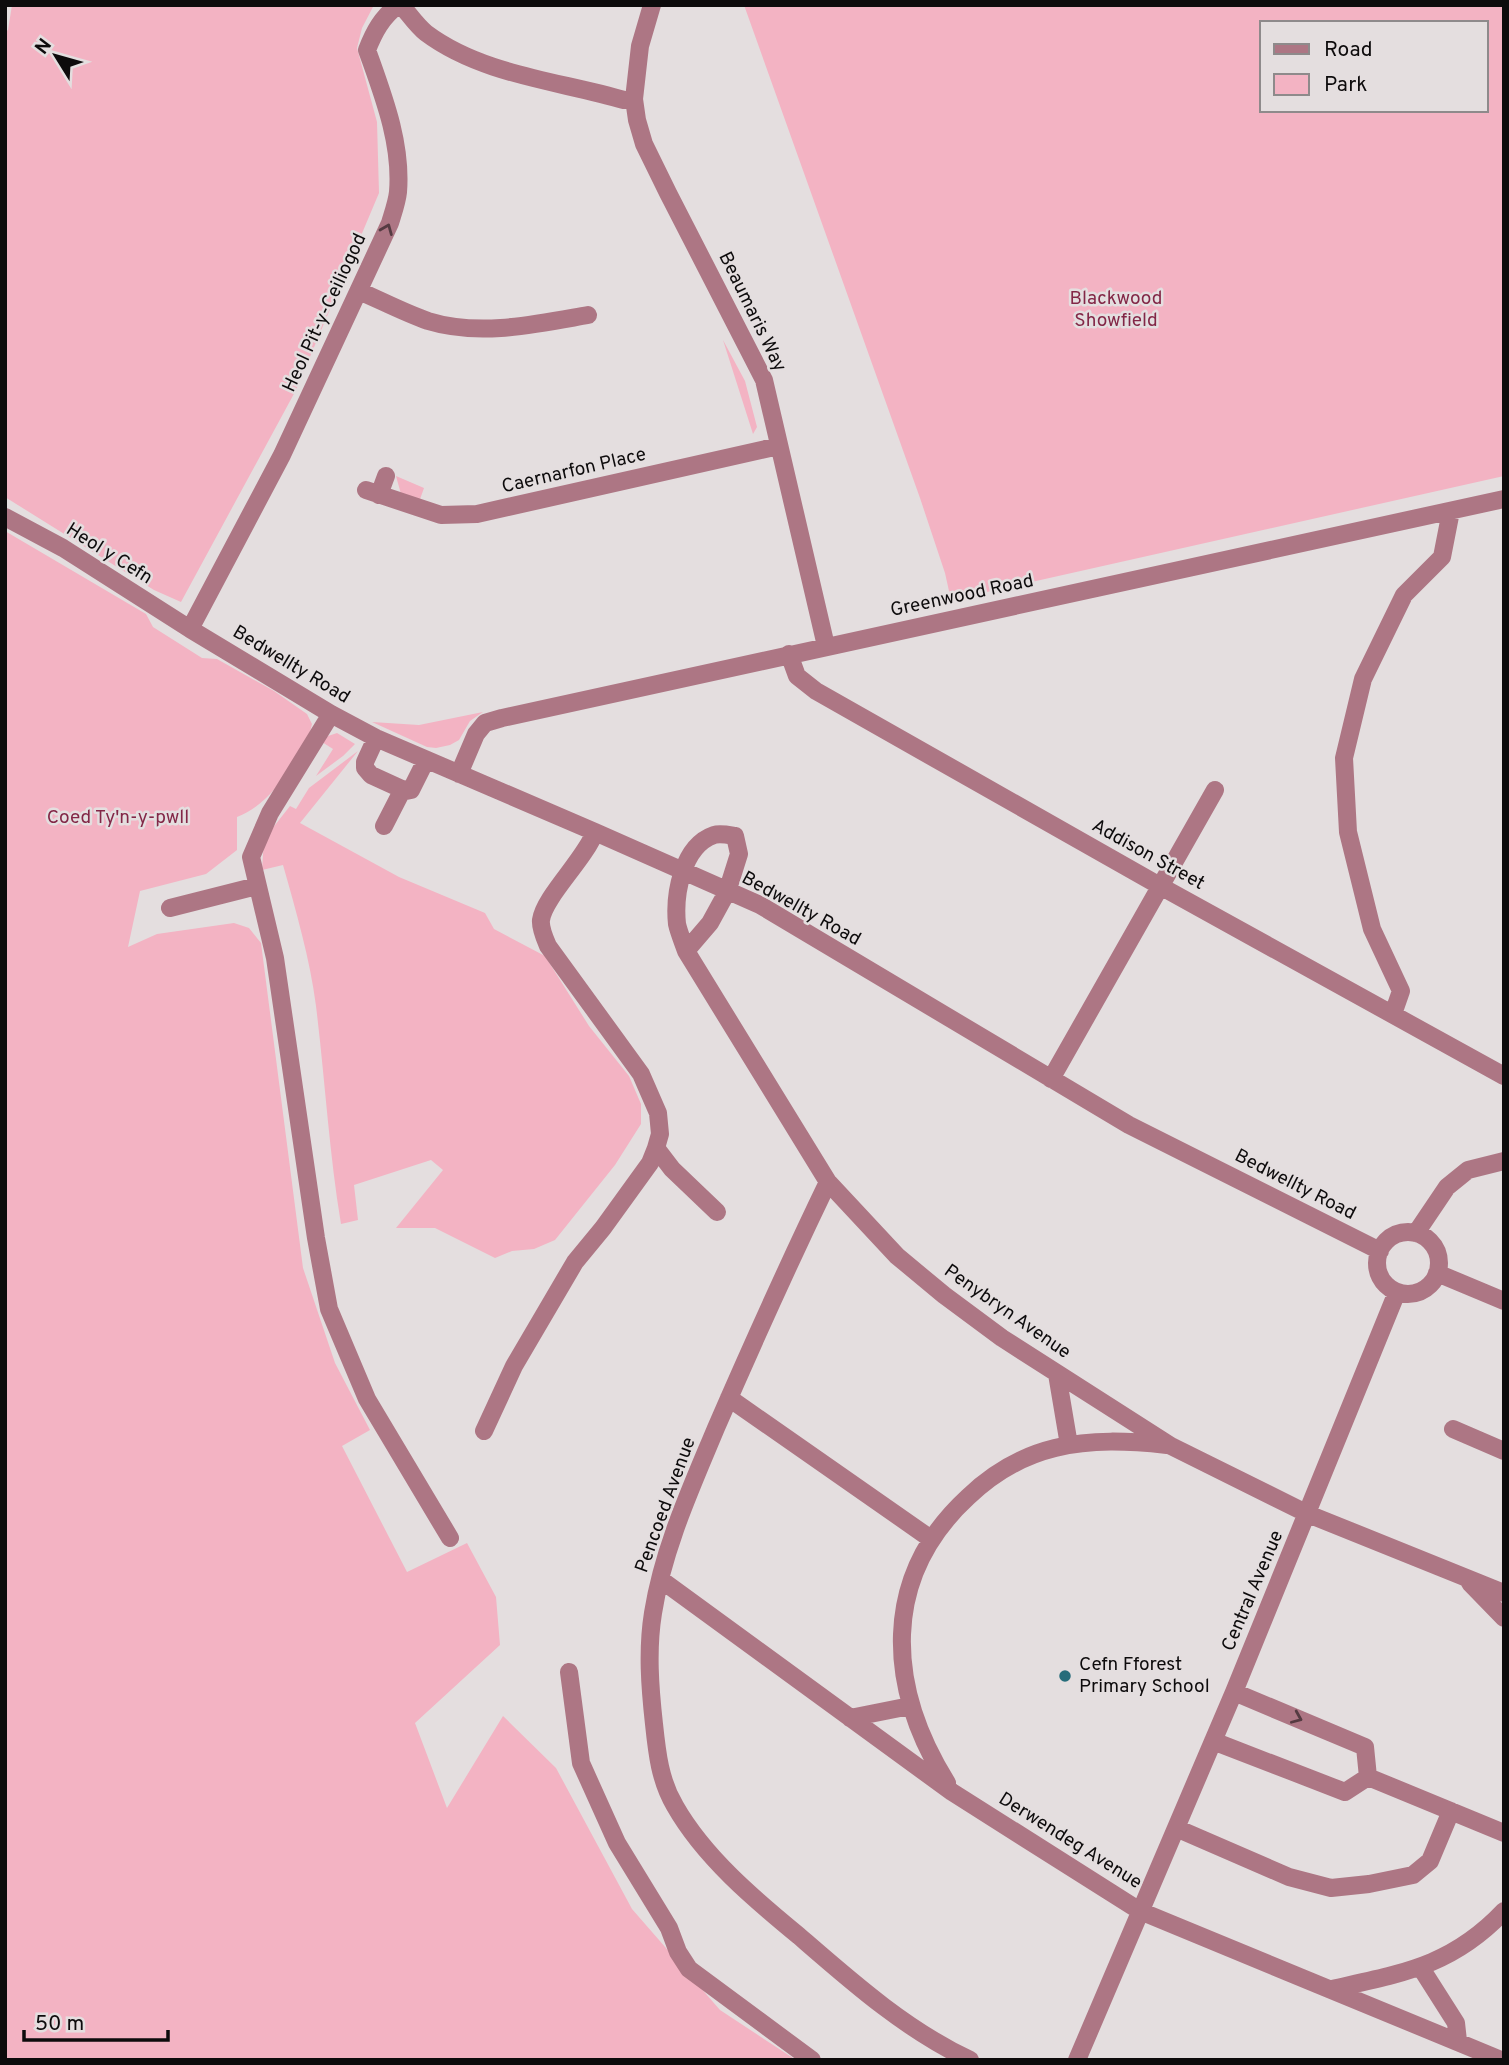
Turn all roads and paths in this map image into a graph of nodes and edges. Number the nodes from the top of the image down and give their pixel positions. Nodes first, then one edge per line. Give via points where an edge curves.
1 (400, 5) edge
2 (652, 5) edge
3 (634, 99) junction
4 (359, 291) junction
5 (588, 315) dead end
6 (779, 446) junction
7 (386, 476) dead end
8 (1504, 499) edge
9 (1451, 511) junction
10 (5, 517) edge
11 (190, 629) junction
12 (826, 646) junction
13 (789, 654) junction
14 (331, 714) junction
15 (376, 738) junction
16 (426, 760) junction
17 (459, 774) junction
18 (402, 789) junction
19 (1215, 790) dead end
20 (384, 826) dead end
21 (595, 832) junction
22 (682, 872) junction
23 (257, 886) junction
24 (1160, 886) junction
25 (727, 891) junction
26 (170, 908) dead end
27 (685, 951) junction
28 (1393, 1013) junction
29 (1504, 1076) edge
30 (1051, 1079) junction
31 (656, 1148) junction
32 (1504, 1161) edge
33 (828, 1182) junction
34 (717, 1212) dead end
35 (1416, 1233) junction
36 (1380, 1251) junction
37 (1437, 1273) junction
38 (1397, 1292) junction
39 (1504, 1301) edge
40 (1057, 1374) junction
41 (729, 1398) junction
42 (1453, 1429) dead end
43 (484, 1431) dead end
44 (1069, 1445) junction
45 (1171, 1446) junction
46 (1504, 1451) edge
47 (1308, 1514) junction
48 (450, 1538) dead end
49 (931, 1539) junction
50 (1461, 1574) junction
51 (660, 1579) junction
52 (1504, 1593) edge
53 (1504, 1618) edge
54 (569, 1672) dead end
55 (1234, 1692) junction
56 (910, 1706) junction
57 (850, 1718) junction
58 (1213, 1741) junction
59 (1368, 1777) junction
60 (952, 1792) junction
61 (1451, 1811) junction
62 (1176, 1828) junction
63 (1504, 1833) edge
64 (1140, 1911) junction
65 (1504, 1911) edge
66 (1421, 1968) junction
67 (1332, 1989) junction
68 (1458, 2041) junction
69 (812, 2060) edge
70 (970, 2060) edge
71 (1077, 2060) edge
72 (1501, 2060) edge

1 - 3 street, Heol Pit-y-Ceiliogod via 425,33 470,58 540,80
4 -> 1 street, Heol Pit-y-Ceiliogod via 398,195 388,111 367,50 374,30
2 - 3 street, Beaumaris Way via 640,46
3 - 6 street, Beaumaris Way via 644,144 759,368
4 - 5 street via 428,321 458,327 515,326
4 - 11 street, Heol Pit-y-Ceiliogod via 282,455
6 - 7 street, Caernarfon Place via 477,514 441,515 373,493
6 - 12 street, Beaumaris Way
8 - 9 street, Greenwood Road
9 - 12 street, Greenwood Road
9 - 28 street via 1441,557 1404,596 1363,679 1344,758 1348,832 1372,929 1401,991
10 - 11 street, Heol y Cefn via 63,548
11 - 14 street, Bedwellty Road
12 - 13 street, Greenwood Road
13 - 17 street, Greenwood Road via 485,723
13 - 24 street, Addison Street via 797,676 816,691
14 - 15 street, Bedwellty Road
14 - 23 street via 258,838 251,857
15 - 16 street, Bedwellty Road
15 - 18 street via 365,768
16 - 17 street, Bedwellty Road
16 - 18 street via 411,790
17 - 21 street, Bedwellty Road
18 - 20 street
19 - 24 street
21 - 22 street, Bedwellty Road
21 - 31 street via 547,904 540,923 548,946 641,1073 658,1113
22 - 25 street, Bedwellty Road
22 - 25 street via 698,844 716,834 735,836 739,854
22 - 27 street, Penybryn Avenue via 677,925
23 - 26 street
23 - 48 street via 285,1015 329,1309 368,1399
24 - 28 street, Addison Street
24 - 30 street
25 - 27 street via 710,923
25 - 30 street, Bedwellty Road via 760,905
27 - 33 street, Penybryn Avenue
28 - 29 street, Addison Street
30 - 36 street, Bedwellty Road via 1129,1125
31 - 34 street
31 - 43 street via 642,1174 575,1262 531,1335
32 - 35 street via 1468,1170 1447,1187
33 - 40 street, Penybryn Avenue via 897,1256 992,1331
33 - 41 street, Pencoed Avenue
35 - 36 street via 1399,1233
35 - 37 street via 1438,1253
36 - 38 street via 1378,1270
37 - 38 street via 1433,1282 1417,1293
37 - 39 street
38 - 47 street, Central Avenue
40 - 44 street
40 - 45 street, Penybryn Avenue
41 - 49 street
41 - 51 street, Pencoed Avenue via 676,1527
42 - 46 street
44 - 45 street via 1114,1441
44 - 49 street via 1017,1461 981,1484
45 - 47 street, Penybryn Avenue
47 - 50 street, Penybryn Avenue
47 - 55 street, Central Avenue
49 - 56 street via 910,1583 904,1611 902,1649
50 - 52 street, Penybryn Avenue
50 - 53 street
51 - 57 street, Derwendeg Avenue
51 - 70 street, Pencoed Avenue via 650,1645 651,1698 661,1775 674,1805 709,1852 788,1928 892,2013
54 - 69 street via 581,1763 617,1843 669,1928 678,1952 689,1969
55 - 58 street, Central Avenue
55 -> 59 street via 1365,1746
56 - 57 street
56 - 60 street via 930,1755
57 - 60 street, Derwendeg Avenue
58 - 59 street via 1345,1792
58 - 62 street, Central Avenue
59 - 61 street
60 - 64 street, Derwendeg Avenue
61 - 62 street via 1430,1861 1413,1875 1331,1888 1289,1877
61 - 63 street
62 - 64 street, Central Avenue
64 - 67 street, Derwendeg Avenue
64 - 71 street, Central Avenue
65 - 66 street via 1466,1945
66 - 67 street
66 - 68 street via 1455,2023
67 - 68 street, Derwendeg Avenue
68 - 72 street, Derwendeg Avenue

